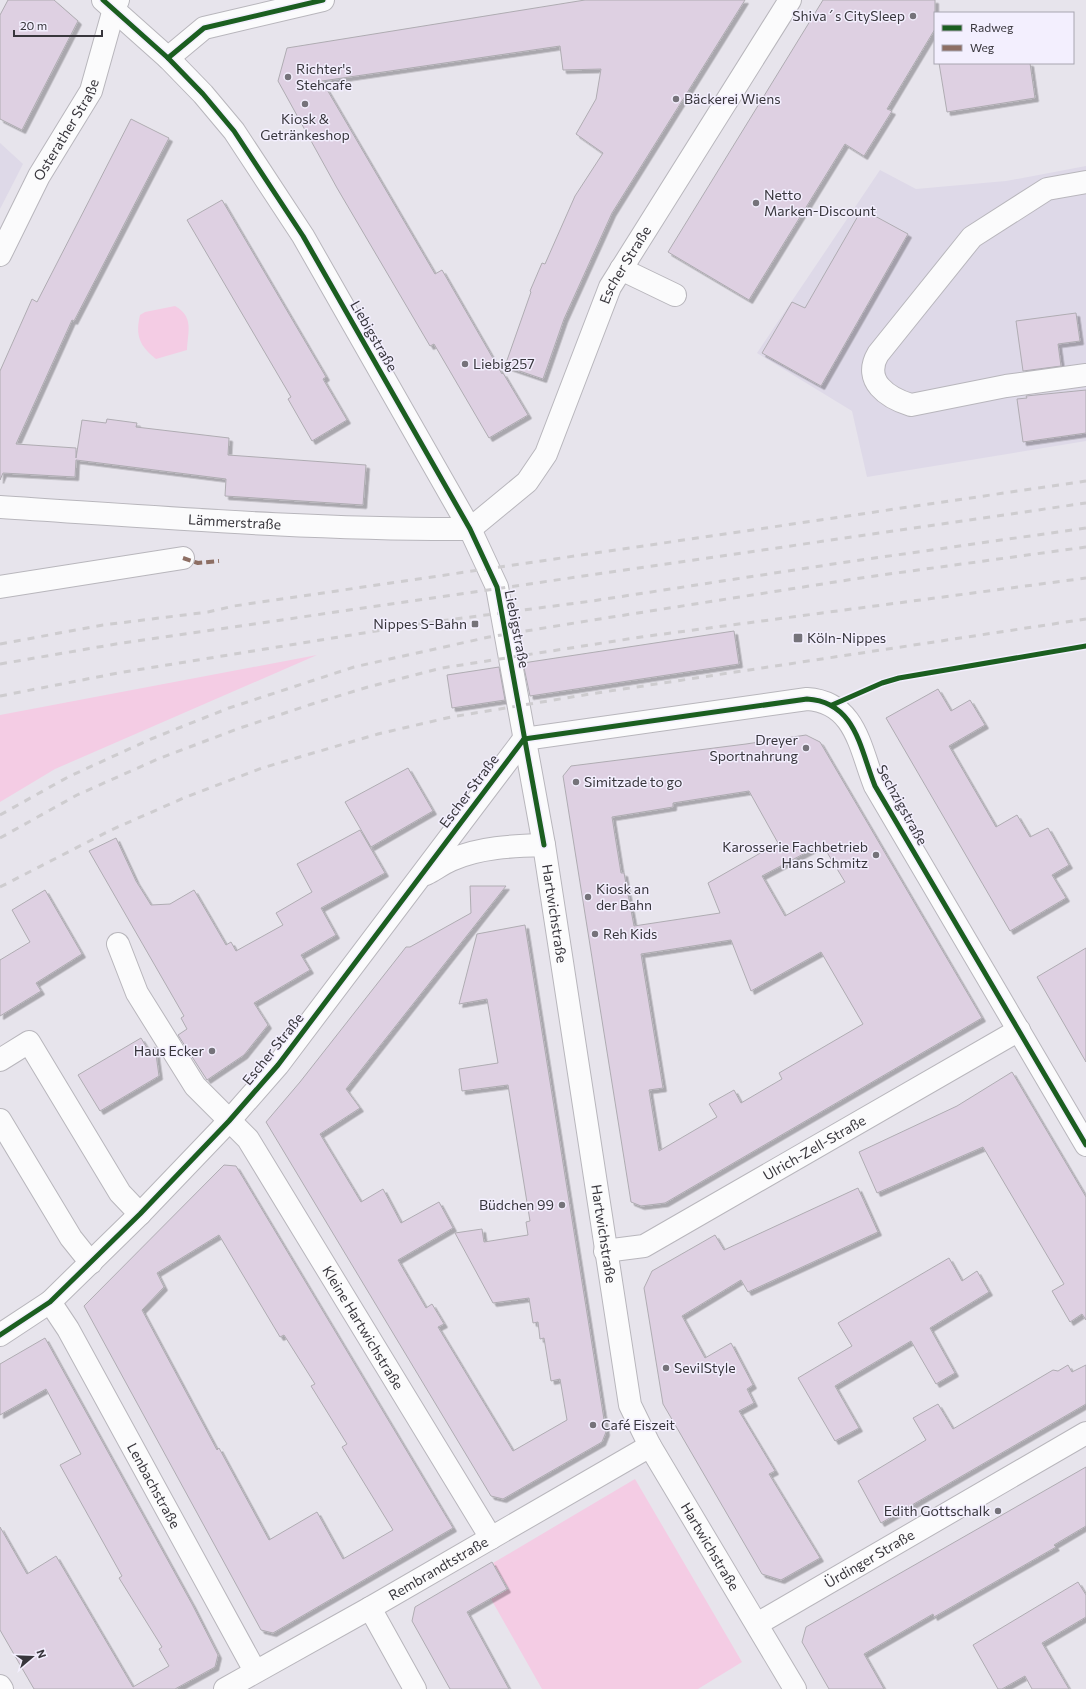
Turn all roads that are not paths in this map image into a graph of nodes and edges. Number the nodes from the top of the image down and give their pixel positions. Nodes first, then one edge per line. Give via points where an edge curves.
1 (323, 0) edge
2 (790, 0) edge
3 (112, 3) edge
4 (168, 58) junction
5 (1086, 182) edge
6 (0, 255) edge
7 (621, 269) junction
8 (675, 295) dead end
9 (1086, 375) edge
10 (0, 507) edge
11 (470, 529) junction
12 (183, 558) dead end
13 (0, 586) edge
14 (524, 739) junction
15 (544, 845) junction
16 (418, 880) junction
17 (118, 944) dead end
18 (1019, 1030) junction
19 (0, 1060) edge
20 (0, 1120) edge
21 (229, 1121) junction
22 (1086, 1145) edge
23 (140, 1214) junction
24 (605, 1251) junction
25 (91, 1263) junction
26 (50, 1302) junction
27 (0, 1335) edge
28 (1086, 1433) edge
29 (650, 1446) junction
30 (491, 1538) junction
31 (370, 1608) junction
32 (757, 1624) junction
33 (255, 1671) junction
34 (0, 1686) edge
35 (2, 1689) edge
36 (224, 1689) edge
37 (415, 1689) edge
38 (795, 1689) edge

1 - 4 street via 204,28
2 - 7 street, Escher Straße
3 - 4 street, Liebigstraße
3 - 6 street, Osterather Straße via 91,91 39,176
4 - 11 street, Liebigstraße via 234,131 303,236
5 - 9 street via 1048,189 972,237 878,354 872,370 879,387 887,395 911,405 1006,386
7 - 8 street
7 - 11 street, Escher Straße via 610,287 546,454 527,482
10 - 11 street, Lämmerstraße via 415,530
11 - 14 street, Liebigstraße via 497,587
12 - 13 street
14 - 15 street, Hartwichstraße
14 - 16 street, Escher Straße
14 - 18 street, Sechzigstraße via 798,700 816,700 832,705 848,720 875,786
15 - 16 street via 476,852 451,860
15 - 24 street, Hartwichstraße
16 - 21 street, Escher Straße via 278,1065
17 - 21 street, Kleine Hartwichstraße via 137,993 195,1086
18 - 22 street, Sechzigstraße
18 - 24 street, Ulrich-Zell-Straße via 644,1246
19 - 23 street via 29,1042 120,1193
20 - 25 street via 71,1238
21 - 23 street, Escher Straße
21 - 30 street, Kleine Hartwichstraße via 248,1139
23 - 25 street, Escher Straße
24 - 29 street, Hartwichstraße via 630,1405
25 - 26 street, Escher Straße
26 - 27 street, Escher Straße
26 - 33 street, Lenbachstraße via 72,1336
28 - 32 street, Ürdinger Straße
29 - 30 street, Rembrandtstraße
29 - 32 street, Hartwichstraße
30 - 31 street, Rembrandtstraße
31 - 33 street, Rembrandtstraße
31 - 37 street
32 - 38 street, Hartwichstraße
33 - 36 street, Rembrandtstraße
34 - 35 street

